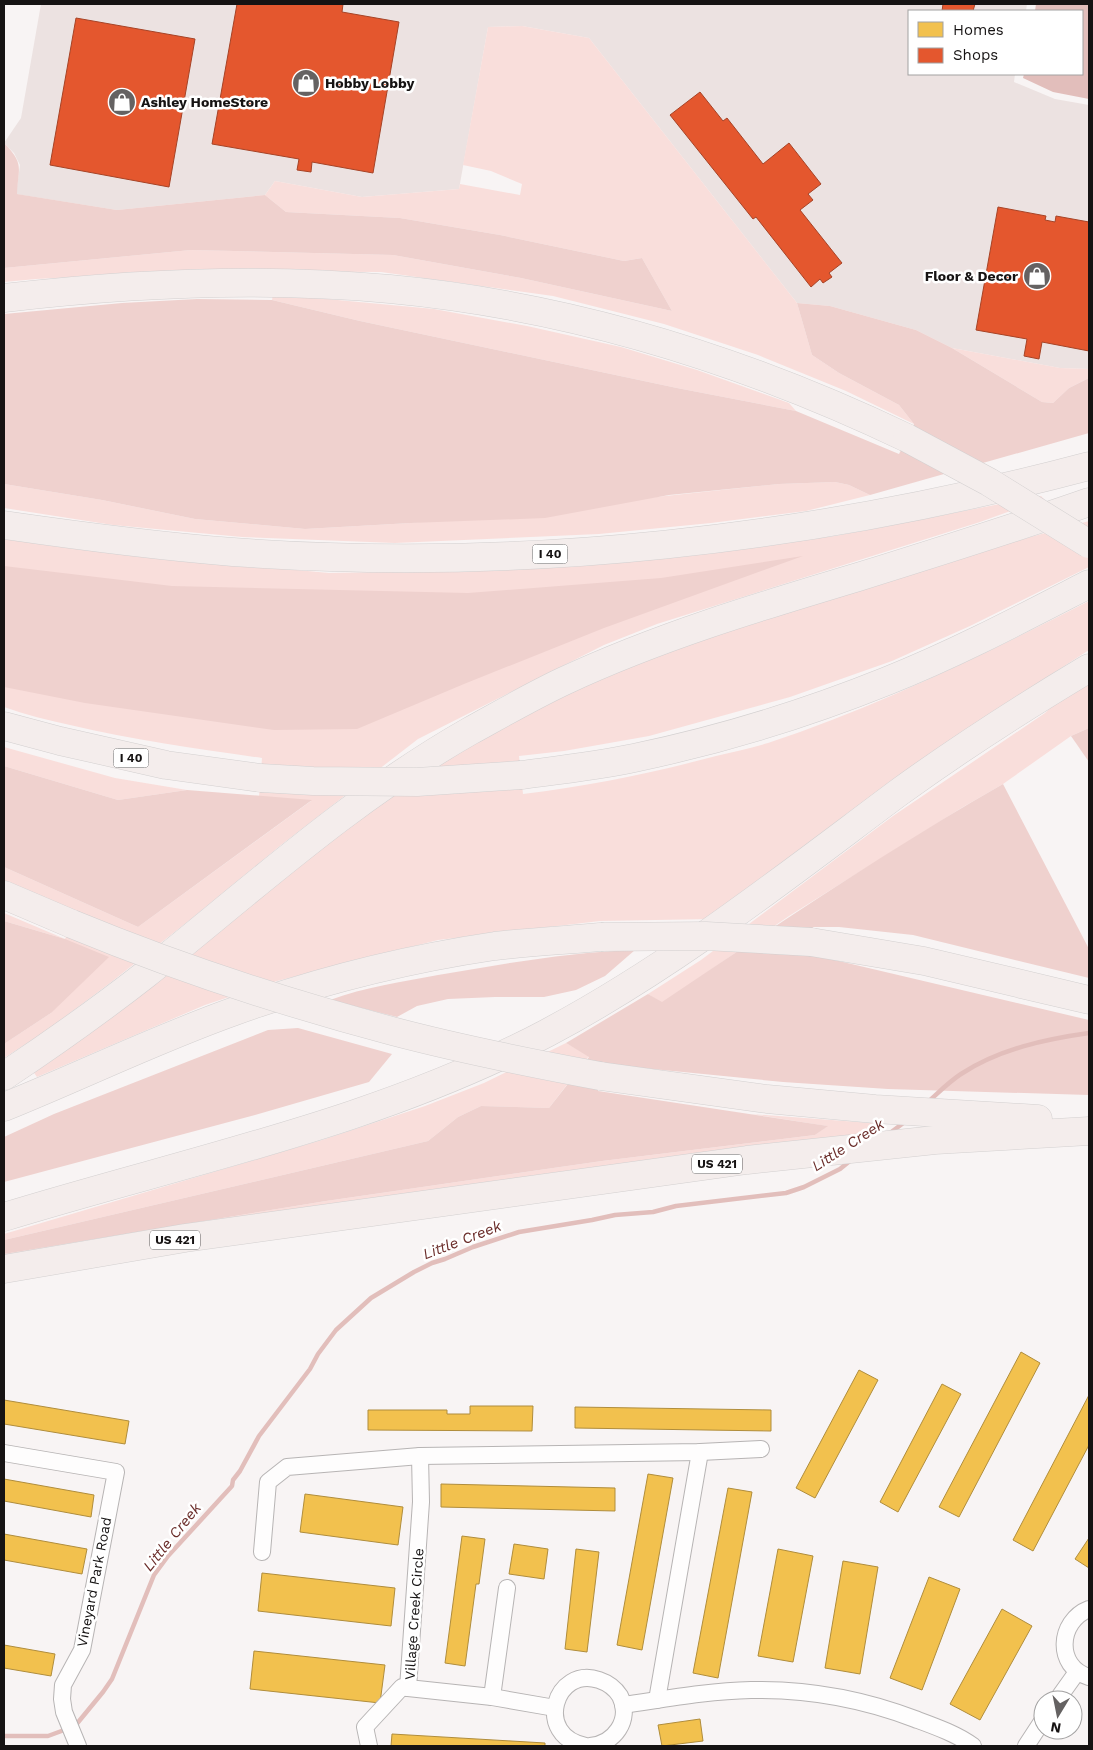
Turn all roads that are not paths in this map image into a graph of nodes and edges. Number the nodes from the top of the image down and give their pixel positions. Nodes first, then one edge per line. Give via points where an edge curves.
1 (4, 298) edge
2 (1089, 466) edge
3 (1089, 502) edge
4 (4, 525) edge
5 (1089, 544) edge
6 (1089, 584) edge
7 (1089, 668) edge
8 (4, 726) edge
9 (4, 895) edge
10 (1089, 1000) edge
11 (4, 1076) edge
12 (4, 1107) edge
13 (1089, 1122) edge
14 (1089, 1131) edge
15 (4, 1217) edge
16 (4, 1269) edge
17 (761, 1449) dead end
18 (700, 1452) junction
19 (4, 1453) edge
20 (420, 1456) junction
21 (262, 1552) dead end
22 (507, 1588) dead end
23 (1089, 1609) edge
24 (1083, 1674) edge
25 (408, 1688) junction
26 (1067, 1690) edge
27 (492, 1698) junction
28 (657, 1700) junction
29 (623, 1705) junction
30 (555, 1708) junction
31 (1033, 1735) edge
32 (610, 1744) edge
33 (78, 1746) edge
34 (369, 1746) edge
35 (588, 1746) edge
36 (973, 1746) edge
37 (1026, 1746) edge

1 - 5 highway, bridge via 175,284 283,283 391,289 497,303 602,326 705,355 856,414 989,482
2 - 4 highway, I 40 via 950,500 793,529 634,548 554,553 444,557 234,552
3 - 11 highway via 661,641 563,682 514,707 437,751 366,799 270,872 137,981
6 - 8 highway, I 40, bridge via 938,659 795,715 632,759 521,775 408,782 261,778 166,765
7 - 15 highway via 966,745 684,951 545,1034 455,1076 346,1116
9 - 13 highway, bridge via 185,968 342,1018 445,1045 600,1076 705,1092 820,1104
10 - 12 highway, bridge via 924,961 811,942 706,936 601,937 496,946 339,978 287,993 219,1017
14 - 16 highway, US 421 via 935,1140 747,1160 185,1238
17 - 18 street
18 - 20 street
18 - 28 street
19 - 33 street, Vineyard Park Road via 116,1472 83,1643 63,1685 64,1712
20 - 21 street via 287,1467 268,1482
20 - 25 street, Village Creek Circle via 421,1502
22 - 27 street
23 - 24 street via 1071,1622 1065,1637 1066,1656
24 - 26 street
25 - 27 street, Village Creek Circle
25 - 34 street via 402,1687 365,1727
27 - 30 street, Village Creek Circle
28 - 29 street
28 - 36 street via 751,1690 827,1695 901,1714
29 - 30 street via 610,1685 596,1678 587,1678 566,1687
29 - 32 street via 622,1721
30 - 35 street via 556,1723 564,1736
31 - 37 street
32 - 35 street

